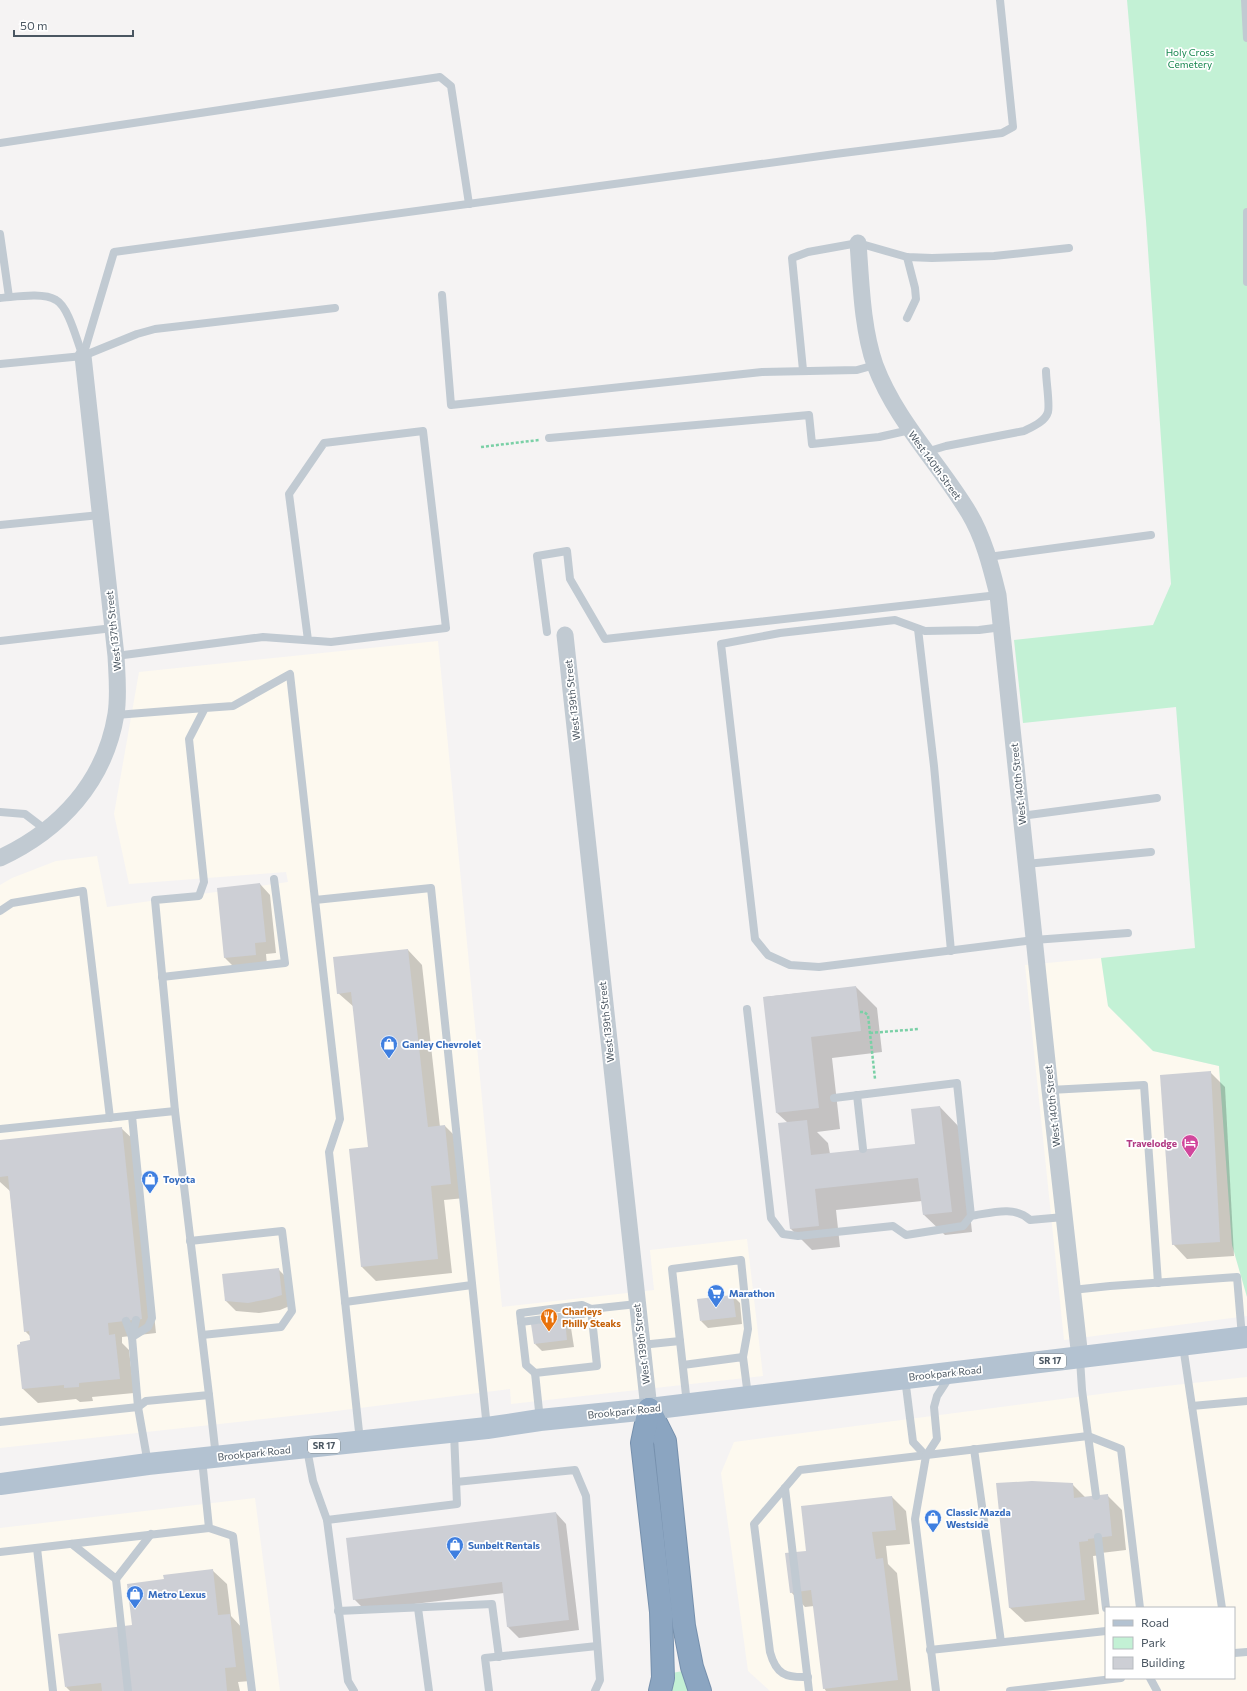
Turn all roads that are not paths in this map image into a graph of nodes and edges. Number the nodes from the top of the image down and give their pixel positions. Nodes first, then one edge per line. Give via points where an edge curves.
1 (1000, 0) edge
2 (1245, 0) edge
3 (1247, 38) edge
4 (0, 143) edge
5 (469, 204) junction
6 (1247, 212) edge
7 (0, 234) edge
8 (858, 243) junction
9 (1069, 248) dead end
10 (907, 257) junction
11 (1247, 282) edge
12 (442, 295) dead end
13 (9, 297) junction
14 (0, 298) edge
15 (335, 308) dead end
16 (907, 318) dead end
17 (83, 356) junction
18 (0, 364) edge
19 (875, 365) junction
20 (803, 370) junction
21 (1046, 371) dead end
22 (910, 430) junction
23 (549, 438) road end
24 (926, 452) junction
25 (100, 515) junction
26 (0, 525) edge
27 (1151, 535) dead end
28 (988, 557) junction
29 (998, 595) junction
30 (1002, 627) junction
31 (113, 628) junction
32 (918, 629) junction
33 (547, 632) dead end
34 (565, 635) dead end
35 (308, 640) junction
36 (0, 641) edge
37 (116, 656) junction
38 (205, 708) junction
39 (116, 715) junction
40 (1157, 798) dead end
41 (0, 812) edge
42 (1021, 816) junction
43 (46, 830) junction
44 (1151, 852) dead end
45 (0, 858) edge
46 (1026, 864) junction
47 (274, 880) dead end
48 (315, 900) junction
49 (0, 911) edge
50 (1128, 933) dead end
51 (1034, 940) junction
52 (951, 951) junction
53 (162, 977) junction
54 (747, 1009) dead end
55 (1050, 1090) junction
56 (857, 1095) junction
57 (834, 1098) dead end
58 (175, 1112) junction
59 (132, 1116) junction
60 (110, 1118) junction
61 (0, 1129) edge
62 (863, 1149) dead end
63 (971, 1216) junction
64 (1064, 1217) junction
65 (190, 1241) junction
66 (1158, 1283) junction
67 (472, 1285) junction
68 (1072, 1290) junction
69 (345, 1302) junction
70 (637, 1304) junction
71 (591, 1309) junction
72 (136, 1320) dead end
73 (126, 1321) dead end
74 (202, 1335) junction
75 (132, 1337) junction
76 (1244, 1338) edge
77 (680, 1341) junction
78 (641, 1345) junction
79 (1183, 1346) junction
80 (743, 1357) junction
81 (1080, 1358) junction
82 (682, 1364) junction
83 (952, 1372) junction
84 (535, 1373) junction
85 (905, 1378) junction
86 (209, 1395) junction
87 (748, 1396) junction
88 (1247, 1400) edge
89 (687, 1404) junction
90 (1192, 1406) junction
91 (138, 1407) junction
92 (649, 1409) junction
93 (540, 1420) junction
94 (0, 1422) edge
95 (487, 1428) junction
96 (454, 1432) junction
97 (1088, 1436) junction
98 (360, 1442) junction
99 (306, 1448) junction
100 (974, 1449) junction
101 (926, 1456) junction
102 (209, 1458) junction
103 (148, 1464) junction
104 (456, 1482) junction
105 (0, 1484) edge
106 (785, 1488) junction
107 (1096, 1496) dead end
108 (326, 1520) junction
109 (209, 1528) junction
110 (152, 1534) junction
111 (1098, 1538) dead end
112 (72, 1544) junction
113 (37, 1548) junction
114 (0, 1552) edge
115 (116, 1579) junction
116 (1106, 1607) edge
117 (1140, 1607) edge
118 (1222, 1607) edge
119 (418, 1608) junction
120 (338, 1612) junction
121 (1105, 1631) edge
122 (1001, 1642) junction
123 (597, 1646) junction
124 (930, 1650) junction
125 (1247, 1652) edge
126 (1235, 1653) edge
127 (499, 1657) junction
128 (808, 1677) junction
129 (1112, 1679) edge
130 (1151, 1679) edge
131 (53, 1691) edge
132 (128, 1691) edge
133 (252, 1691) edge
134 (354, 1691) edge
135 (429, 1691) edge
136 (489, 1691) edge
137 (595, 1691) edge
138 (660, 1691) edge
139 (700, 1691) edge
140 (809, 1691) edge
141 (936, 1691) edge
142 (1010, 1691) edge
143 (1157, 1691) edge

1 - 5 lane via 1013,127 1002,133
2 - 3 lane
4 - 5 lane via 440,77 451,86
5 - 17 lane via 114,252
6 - 11 lane
7 - 13 lane
8 - 10 lane
8 - 19 street, West 140th Street via 864,314
8 - 20 lane via 808,252 792,258
9 - 10 lane via 994,256
10 - 16 lane via 916,299
12 - 20 lane via 451,405 762,372
13 - 14 lane
13 - 17 lane via 45,296 57,300 65,310
15 - 17 lane via 155,329
17 - 18 lane
17 - 25 street, West 137th Street
19 - 20 lane via 857,370
19 - 22 street, West 140th Street via 891,399
21 - 24 lane via 1048,412 1035,425 1024,431
22 - 23 lane via 879,437 812,444 809,415
22 - 24 street, West 140th Street
24 - 28 street, West 140th Street via 970,514
25 - 26 lane
25 - 31 street, West 137th Street
27 - 28 lane
28 - 29 street, West 140th Street
29 - 30 street, West 140th Street
29 - 33 lane via 605,639 570,579 567,551 537,556
30 - 32 lane via 926,632
30 - 42 street, West 140th Street
31 - 36 lane
31 - 37 street, West 137th Street
32 - 52 lane
32 - 52 lane via 895,620 780,633 721,644 755,939 768,955 790,965 819,967
34 - 70 street, West 139th Street
35 - 35 lane via 332,642 446,628 423,431 324,443 289,494
35 - 37 lane via 263,637
37 - 39 street, West 137th Street
38 - 39 lane
38 - 48 lane via 233,706 290,674
38 - 53 lane via 188,740 204,882 199,896 155,900
39 - 43 street, West 137th Street via 99,769 65,814
40 - 42 lane
41 - 43 lane via 25,814
42 - 46 street, West 140th Street
43 - 45 street, West 137th Street via 23,847
44 - 46 lane
46 - 51 street, West 140th Street
47 - 53 lane via 285,963
48 - 67 lane via 431,888
48 - 69 lane via 340,1118 329,1152
49 - 60 lane via 12,903 82,891
50 - 51 lane
51 - 52 lane
51 - 55 street, West 140th Street
53 - 58 lane
54 - 63 lane via 771,1218 783,1234 798,1236 893,1226 906,1235 963,1226
55 - 64 street, West 140th Street
55 - 66 lane via 1144,1085
56 - 57 lane
56 - 62 lane
56 - 63 lane via 957,1083
58 - 59 lane
58 - 65 lane
59 - 60 lane
59 - 75 lane via 152,1318 148,1327
60 - 61 lane
63 - 64 lane via 1013,1210 1024,1214 1030,1220
64 - 68 street, West 140th Street
65 - 74 lane
65 - 74 lane via 282,1231 292,1311 281,1327
66 - 68 lane
66 - 76 lane via 1237,1277
67 - 69 lane
67 - 95 lane
68 - 81 street, West 140th Street
69 - 98 lane
70 - 71 lane
70 - 78 street, West 139th Street
71 - 84 lane via 597,1366
71 - 84 lane via 582,1305 520,1313 526,1365
72 - 75 lane
73 - 75 lane
74 - 86 lane
75 - 91 lane
76 - 79 main road, Brookpark Road / SR 17
77 - 78 lane
77 - 80 lane via 672,1269 741,1260 748,1329
77 - 82 lane
78 - 92 street, West 139th Street
79 - 81 main road, Brookpark Road / SR 17
79 - 90 lane
80 - 82 lane
80 - 87 lane
81 - 83 main road, Brookpark Road / SR 17
81 - 97 lane
82 - 89 lane
83 - 85 main road, Brookpark Road / SR 17
83 - 101 lane via 937,1396 934,1407 937,1439
84 - 93 lane
85 - 87 main road, Brookpark Road / SR 17
85 - 101 lane via 913,1442
86 - 91 lane via 146,1401
86 - 102 lane
87 - 89 main road, Brookpark Road / SR 17
88 - 90 lane
89 - 92 main road, Brookpark Road / SR 17
90 - 118 lane
91 - 94 lane
91 - 103 lane
92 - 93 main road, Brookpark Road / SR 17
92 - 138 highway via 642,1443 661,1612 663,1678
92 - 139 highway via 665,1441 684,1626 692,1667
93 - 95 main road, Brookpark Road / SR 17
95 - 96 main road, Brookpark Road / SR 17
96 - 98 main road, Brookpark Road / SR 17
96 - 104 lane
97 - 100 lane
97 - 107 lane
97 - 117 lane via 1121,1449
98 - 99 main road, Brookpark Road / SR 17
99 - 102 main road, Brookpark Road / SR 17
99 - 108 lane via 313,1481
100 - 101 lane
100 - 122 lane
101 - 106 lane via 800,1470
101 - 124 lane via 915,1519
102 - 103 main road, Brookpark Road / SR 17
102 - 109 lane
103 - 105 main road, Brookpark Road / SR 17
104 - 108 lane via 456,1504
104 - 123 lane via 575,1470 586,1496
106 - 128 lane
106 - 128 lane via 754,1524 770,1652 774,1666 783,1674 794,1678
108 - 120 lane
109 - 110 lane
109 - 133 lane via 233,1536
110 - 112 lane
110 - 115 lane
111 - 116 lane
112 - 113 lane
112 - 115 lane
113 - 114 lane
113 - 131 lane
115 - 132 lane
119 - 120 lane
119 - 127 lane via 492,1604
119 - 135 lane
120 - 134 lane via 348,1681
121 - 122 lane
122 - 124 lane
123 - 127 lane
123 - 137 lane via 600,1680
124 - 141 lane
125 - 126 lane
127 - 136 lane via 485,1658
128 - 140 lane
129 - 142 lane
130 - 143 lane

